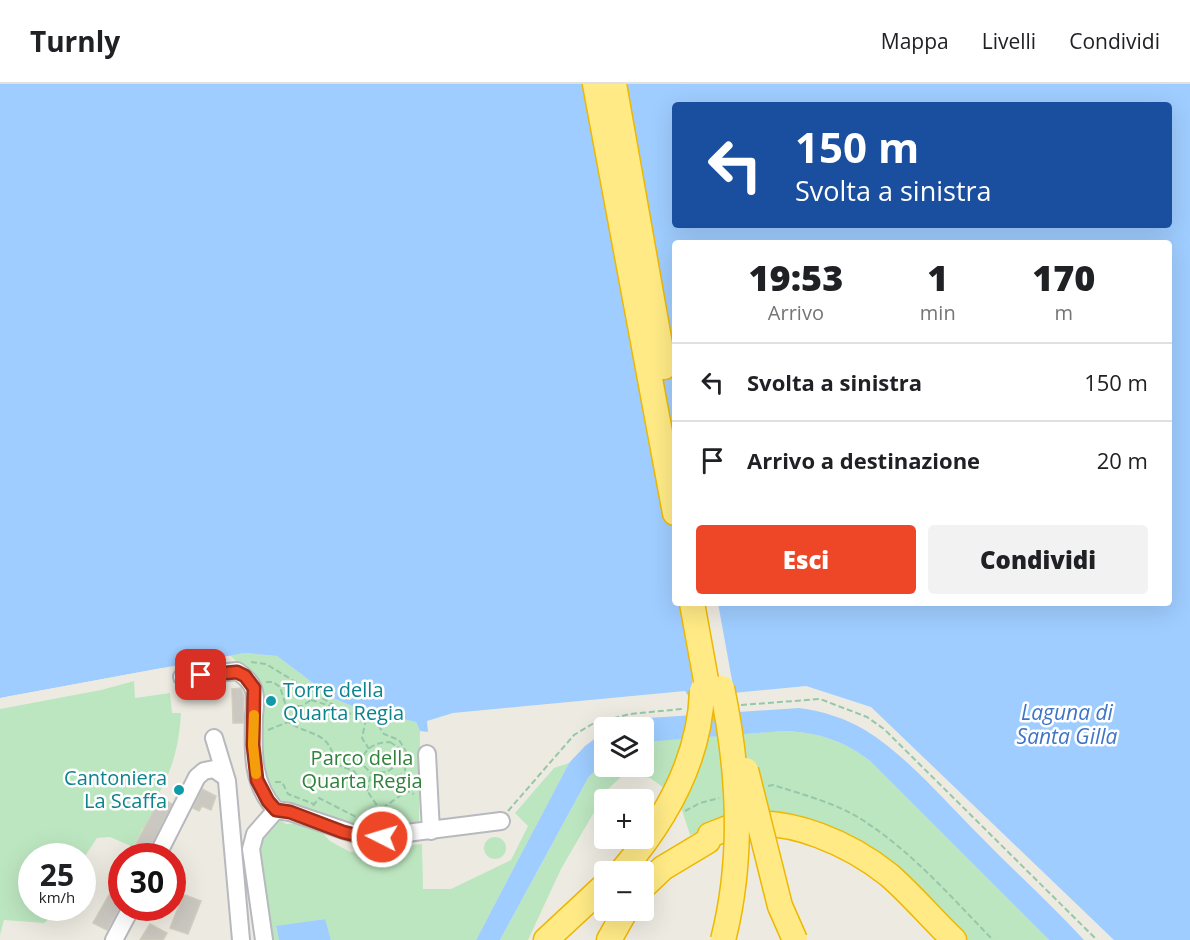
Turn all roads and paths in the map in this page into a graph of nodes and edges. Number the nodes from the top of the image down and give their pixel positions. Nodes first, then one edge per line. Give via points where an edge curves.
1 (595, 84) edge
2 (614, 84) edge
3 (672, 408) edge
4 (672, 497) edge
5 (693, 606) edge
6 (708, 606) edge
7 (703, 661) junction
8 (237, 672) junction
9 (182, 677) dead end
10 (303, 686) junction
11 (262, 688) dead end
12 (311, 700) junction
13 (728, 704) junction
14 (285, 706) junction
15 (336, 707) junction
16 (687, 709) dead end
17 (366, 720) junction
18 (288, 722) junction
19 (263, 733) dead end
20 (214, 738) dead end
21 (369, 749) junction
22 (427, 754) dead end
23 (371, 773) junction
24 (405, 773) junction
25 (224, 776) junction
26 (370, 780) junction
27 (260, 787) junction
28 (367, 791) junction
29 (407, 791) junction
30 (429, 795) junction
31 (835, 807) dead end
32 (276, 810) junction
33 (380, 810) junction
34 (311, 811) junction
35 (501, 821) joint
36 (430, 831) junction
37 (382, 837) junction
38 (164, 843) edge
39 (630, 861) edge
40 (654, 877) edge
41 (594, 895) edge
42 (124, 921) edge
43 (620, 921) edge
44 (114, 940) edge
45 (241, 940) edge
46 (264, 940) edge
47 (546, 940) edge
48 (609, 940) edge
49 (707, 940) edge
50 (723, 940) edge
51 (795, 940) edge
52 (954, 940) edge
53 (993, 940) edge
54 (1097, 940) edge

1 - 4 highway
2 - 3 highway
5 - 7 highway
6 - 13 highway, bridge
7 - 39 highway, bridge via 701,705 689,762 661,818
7 - 49 highway via 722,800 718,889
8 - 9 street
8 - 10 path via 243,663 266,664
8 - 27 street via 254,688 253,745
10 - 12 path
10 - 15 path
11 - 14 path via 268,680 280,687
12 - 14 path via 302,706
12 - 15 path
13 - 50 highway, bridge via 737,836
13 - 51 highway, bridge via 780,906
13 - 54 path via 820,699 867,717 884,729
14 - 18 path
15 - 17 path
16 - 35 path via 630,714 594,723 574,735
17 - 21 path via 362,738
17 - 24 path via 376,722 384,734 399,740 407,753
18 - 19 path
18 - 28 path via 323,738 333,750 335,764 354,771
20 - 25 street
21 - 23 path via 362,764
21 - 23 path via 390,742 403,753 393,769
22 - 30 street
23 - 26 path
24 - 26 path
24 - 29 path
25 - 38 street via 214,769 197,777
25 - 45 street
26 - 28 path
27 - 32 street
27 - 34 path via 282,782 288,794
28 - 33 path
29 - 30 path
29 - 33 path
30 - 36 street
31 - 53 path via 866,822 899,849
32 - 34 street
32 - 46 street via 255,834 251,849
33 - 34 path via 360,819 319,798
33 - 37 path
34 - 37 street via 343,832
35 - 36 street
36 - 37 street
40 - 52 highway via 708,841 710,835 739,825 767,824 811,833 849,849 888,875
41 - 47 highway
42 - 44 street
43 - 48 highway

